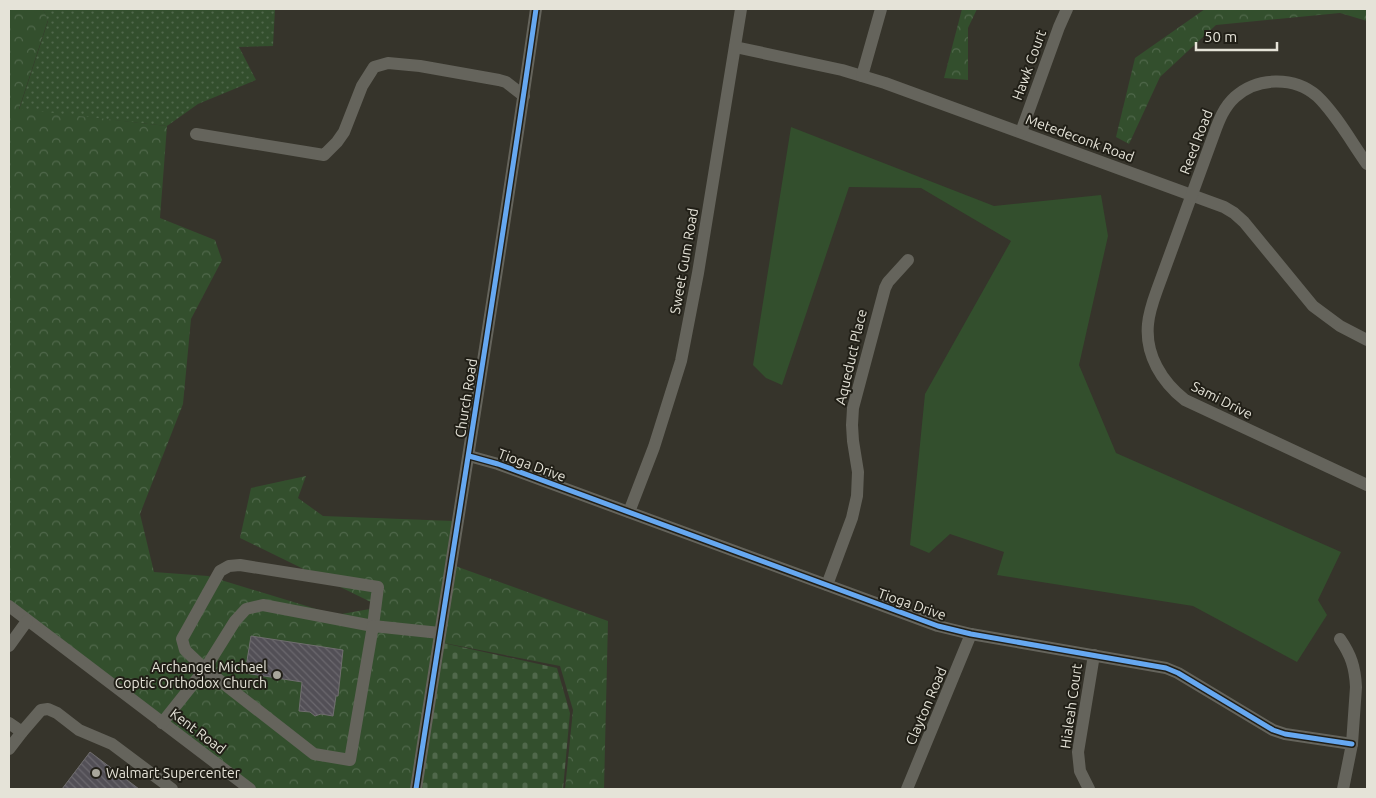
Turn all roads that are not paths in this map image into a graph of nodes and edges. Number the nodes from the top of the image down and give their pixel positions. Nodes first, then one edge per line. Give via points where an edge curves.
1 (536, 9) edge
2 (741, 9) edge
3 (880, 9) edge
4 (1068, 9) edge
5 (735, 47) junction
6 (526, 76) junction
7 (862, 76) junction
8 (506, 82) junction
9 (524, 96) junction
10 (1021, 132) junction
11 (196, 134) dead end
12 (1367, 164) edge
13 (1192, 195) junction
14 (908, 260) dead end
15 (1367, 340) edge
16 (469, 456) junction
17 (1367, 485) edge
18 (629, 512) junction
19 (827, 585) junction
20 (9, 606) edge
21 (27, 621) junction
22 (373, 626) junction
23 (440, 633) junction
24 (971, 634) junction
25 (1340, 638) dead end
26 (9, 646) edge
27 (1094, 655) junction
28 (205, 669) junction
29 (162, 722) junction
30 (9, 723) edge
31 (22, 732) junction
32 (1352, 744) junction
33 (9, 750) edge
34 (172, 789) edge
35 (250, 789) edge
36 (416, 789) edge
37 (907, 789) edge
38 (1089, 789) edge
39 (1343, 789) edge

1 - 6 street, Church Road
2 - 5 street, Sweet Gum Road
3 - 7 street
4 - 10 street, Hawk Court
5 - 7 street, Metedeconk Road
5 - 18 street, Sweet Gum Road via 682,361
6 - 8 street
6 - 9 street, Church Road
7 - 10 street, Metedeconk Road
8 - 9 street
8 - 11 street via 420,66 378,65 362,86 344,132 324,155
9 - 16 street, Church Road
10 - 13 street, Metedeconk Road
12 - 13 street, Reed Road via 1316,95 1292,83 1268,82 1246,89 1225,109
13 - 15 street, Metedeconk Road via 1234,213 1313,306 1340,326
13 - 17 street, Sami Drive via 1150,311 1150,346 1162,376 1176,393 1194,406
14 - 19 street, Aqueduct Place via 884,288 858,388 852,425 858,472 857,496
16 - 18 street, Tioga Drive
16 - 23 street, Church Road
18 - 19 street, Tioga Drive
19 - 24 street, Tioga Drive via 938,626
20 - 21 street, Kent Road
21 - 26 street
21 - 29 street, Kent Road
22 - 23 street
22 - 28 street via 263,605 246,609
22 - 28 street via 350,760 314,754
22 - 28 street via 378,587 240,565 228,566 216,576 182,639 185,650
23 - 36 street, Church Road
24 - 27 street, Tioga Drive
24 - 37 street, Clayton Road
25 - 32 street via 1350,654 1356,678
27 - 32 street, Tioga Drive via 1178,673 1273,730
27 - 38 street, Hialeah Court via 1078,752 1080,771
28 - 29 street
29 - 35 street, Kent Road
30 - 31 street
31 - 33 street
31 - 34 street via 41,710 48,709 79,730 112,744
32 - 39 street

